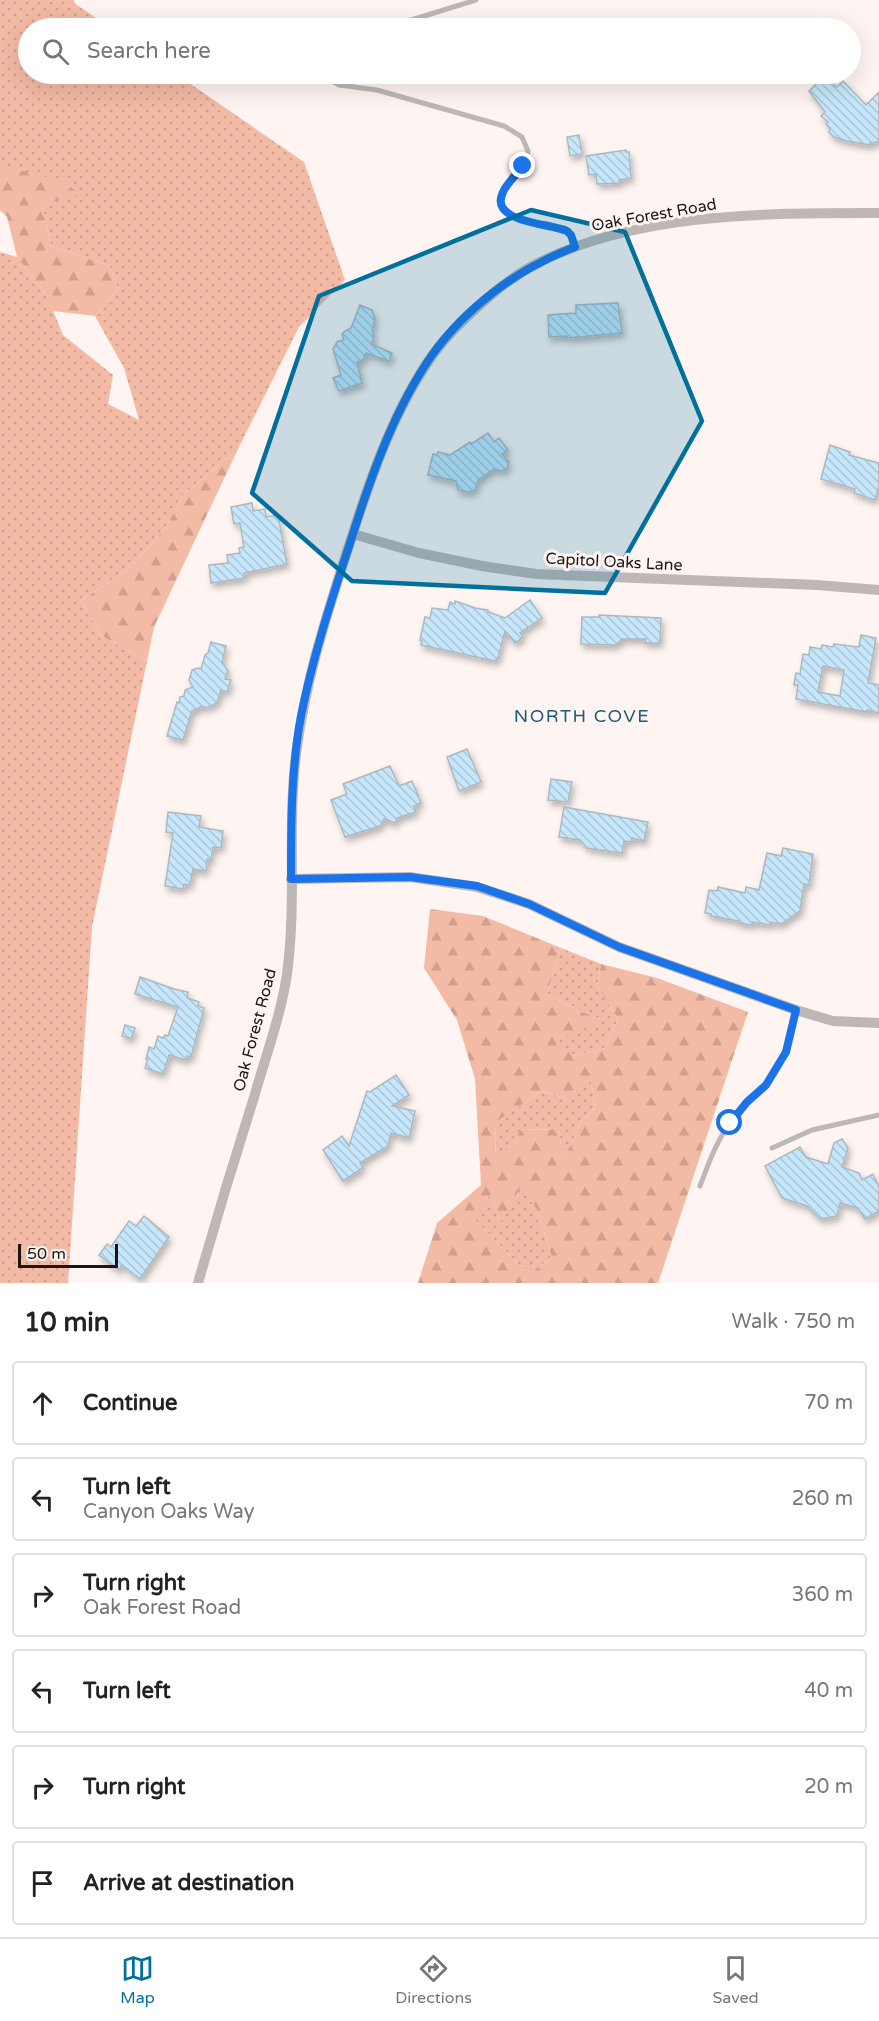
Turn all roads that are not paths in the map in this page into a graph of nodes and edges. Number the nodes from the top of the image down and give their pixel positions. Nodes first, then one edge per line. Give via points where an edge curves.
1 (476, 0) edge
2 (420, 18) edge
3 (337, 84) edge
4 (879, 213) edge
5 (575, 247) junction
6 (352, 534) junction
7 (879, 590) edge
8 (291, 879) junction
9 (796, 1010) junction
10 (879, 1023) edge
11 (879, 1115) edge
12 (772, 1148) dead end
13 (700, 1186) dead end
14 (198, 1283) edge

1 - 2 lane
3 - 5 lane via 377,90 514,131 522,137 528,151 523,166 503,191 503,207 512,217 567,231
4 - 5 street, Oak Forest Road via 783,213 700,219
5 - 6 street, Oak Forest Road via 528,268 495,290 432,355 384,446
6 - 7 street, Capitol Oaks Lane via 419,553 536,574
6 - 8 street, Oak Forest Road via 301,716 291,799
8 - 9 street via 410,877 477,886 529,904 619,947
8 - 14 street, Oak Forest Road via 290,943 280,1006
9 - 10 street via 833,1021
9 - 13 lane via 786,1052 766,1085 730,1123
11 - 12 lane via 812,1130

